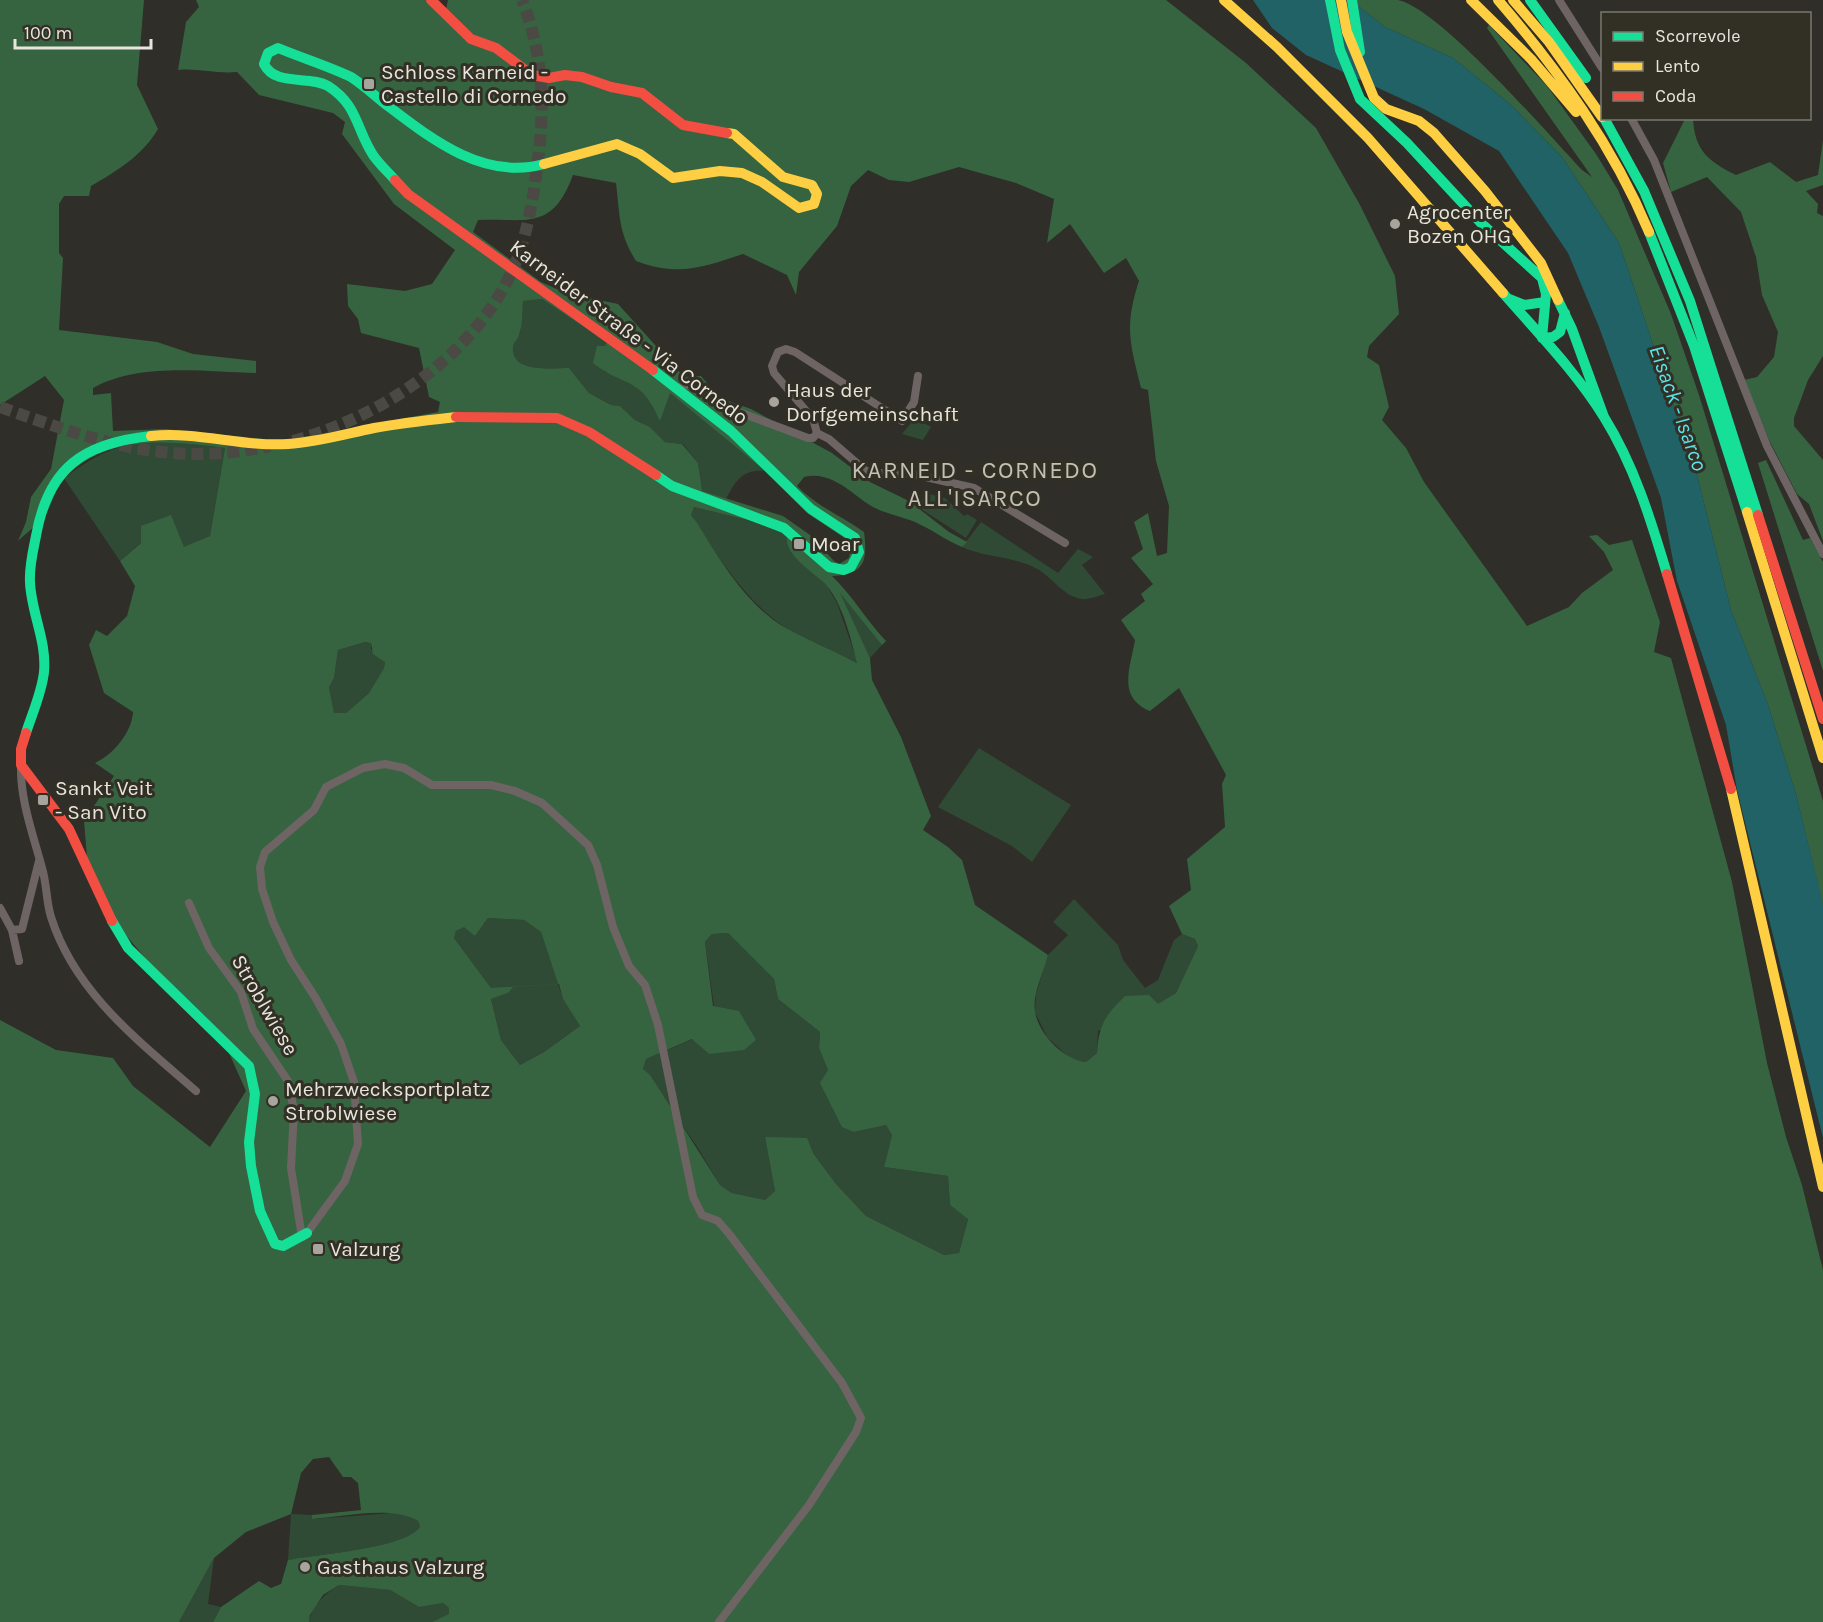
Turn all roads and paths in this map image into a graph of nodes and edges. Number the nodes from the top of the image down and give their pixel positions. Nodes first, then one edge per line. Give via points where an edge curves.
1 (431, 0) edge
2 (1224, 0) edge
3 (1330, 0) edge
4 (1341, 0) edge
5 (1352, 0) edge
6 (1471, 0) edge
7 (1498, 0) edge
8 (1513, 0) edge
9 (1530, 0) edge
10 (1560, 2) edge
11 (1347, 32) junction
12 (1601, 66) edge
13 (1347, 69) junction
14 (1361, 69) junction
15 (1601, 111) edge
16 (1601, 114) edge
17 (1605, 120) edge
18 (1632, 120) edge
19 (1635, 198) junction
20 (1509, 299) junction
21 (1545, 302) junction
22 (1565, 313) junction
23 (1542, 338) junction
24 (918, 376) dead end
25 (680, 390) junction
26 (1604, 417) junction
27 (817, 433) junction
28 (1065, 543) dead end
29 (1823, 554) edge
30 (1823, 719) edge
31 (1823, 758) edge
32 (21, 765) junction
33 (39, 857) junction
34 (189, 903) dead end
35 (0, 908) edge
36 (12, 930) junction
37 (19, 961) dead end
38 (196, 1091) dead end
39 (1823, 1187) edge
40 (304, 1235) junction
41 (719, 1622) edge

1 - 25 main road, Karneider Straße - Via Cornedo via 471,39 496,48 532,75 582,77 642,93 683,125 734,134 783,177 812,185 817,194 814,204 798,207 741,171 673,178 640,154 617,144 527,169 488,166 423,133 352,78 285,50 278,48 266,53 263,65 274,76 325,84 344,97 373,155 408,194
2 - 20 main road via 1368,138
3 - 13 main road
4 - 11 main road
5 - 14 main road
6 - 19 main road via 1561,92
7 - 19 main road via 1570,88
8 - 16 main road
9 - 15 main road via 1585,76
10 - 12 street
11 - 13 main road
11 - 14 main road
13 - 21 main road via 1355,91 1369,110 1407,142 1481,223 1537,272 1545,288
14 - 22 main road via 1368,90 1381,106 1434,133 1485,191 1541,262
17 - 30 main road via 1644,190 1690,301
18 - 29 street via 1654,160 1767,446
19 - 31 main road via 1680,303
20 - 21 main road via 1531,305
20 - 23 main road
21 - 23 main road
22 - 23 main road via 1561,332 1553,338
22 - 26 main road
23 - 26 main road
24 - 27 street via 914,402 902,421 786,349 774,358 774,373 813,419
25 - 27 street via 683,385 696,384 723,406 808,438
25 - 32 main road, Karneider Straße - Via Cornedo via 731,431 811,509 855,538 859,552 851,567 829,567 784,528 672,486 589,432 557,418 475,416 425,420 287,444 167,434 129,438 99,447 77,460 59,475 41,507 30,582 44,652 44,674 21,749
26 - 39 main road via 1651,519 1729,782
27 - 28 street via 866,471 895,476 908,473 974,489
32 - 33 street via 21,789
32 - 40 main road via 69,829 128,948 243,1059 253,1074 256,1088 249,1155 255,1194 275,1245
33 - 36 street via 22,929
33 - 38 street via 51,918 78,972 115,1020
34 - 40 street, Stroblwiese via 209,948 241,992 253,1029 288,1081 294,1110 291,1168
35 - 36 street
36 - 37 street
40 - 41 street via 345,1181 358,1144 354,1082 341,1044 273,922 262,889 260,867 265,852 314,810 326,787 363,768 404,768 432,785 491,785 542,803 588,845 597,865 612,927 629,966 645,985 658,1025 693,1197 702,1215 718,1221 730,1235 842,1383 861,1418 809,1505

